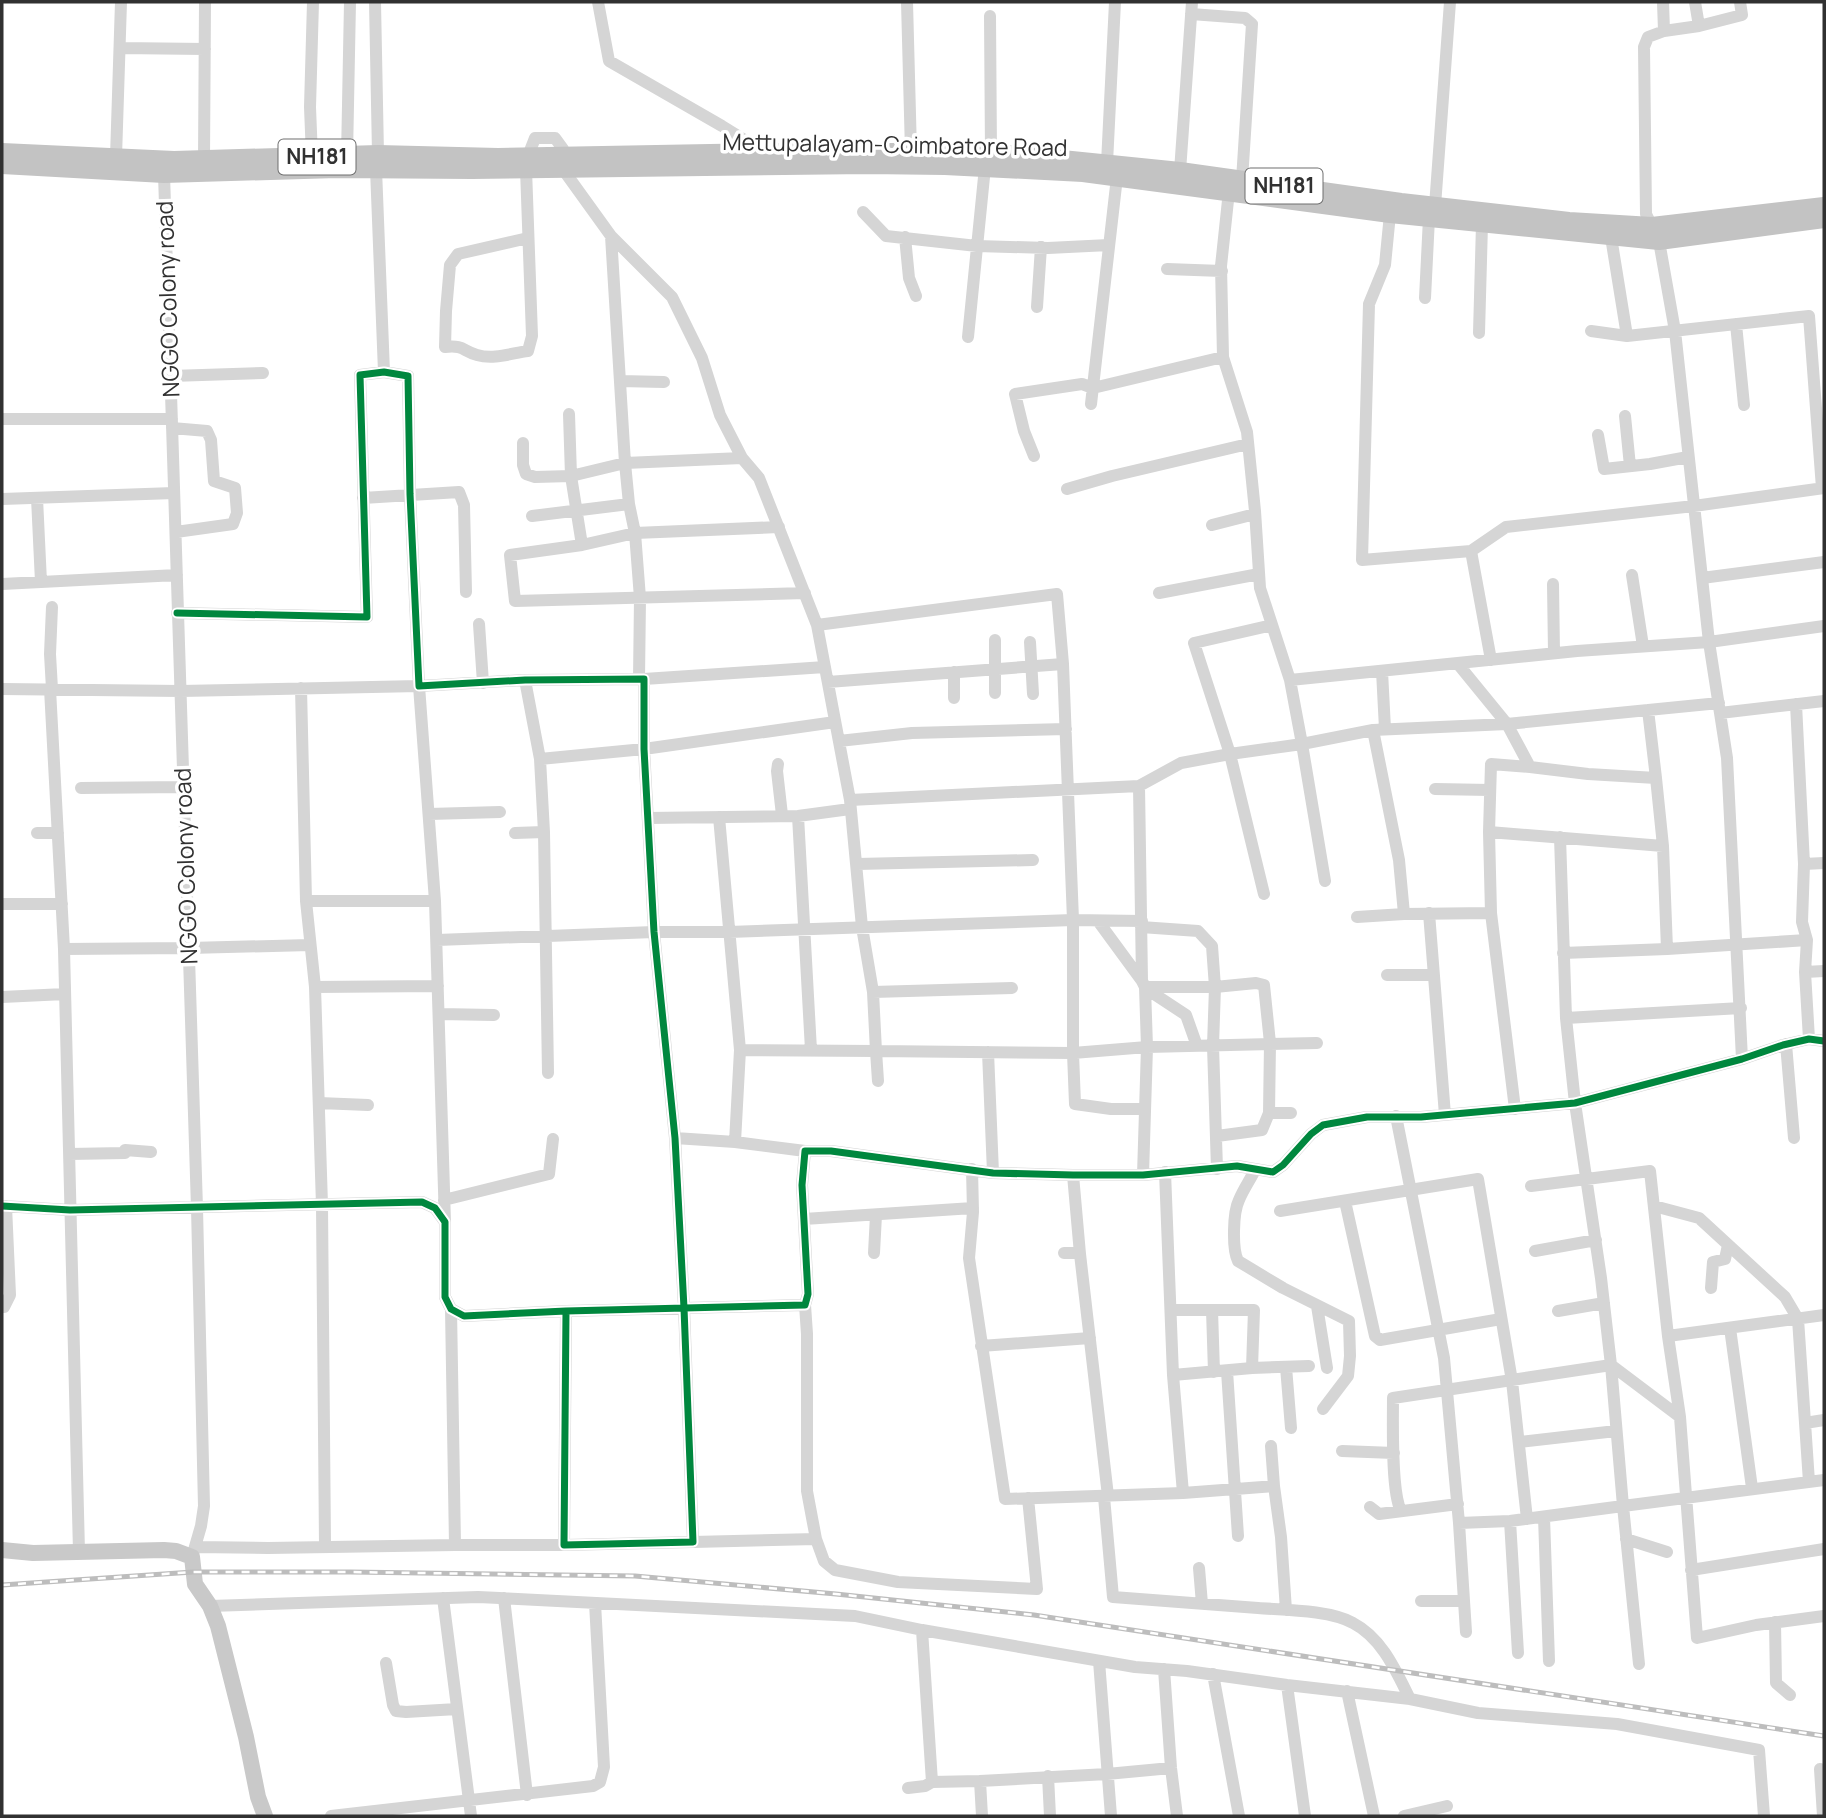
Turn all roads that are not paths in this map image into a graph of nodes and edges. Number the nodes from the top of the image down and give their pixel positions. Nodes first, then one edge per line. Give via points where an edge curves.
1 (121, 2) edge
2 (205, 2) edge
3 (313, 2) edge
4 (350, 2) edge
5 (375, 2) edge
6 (597, 2) edge
7 (907, 2) edge
8 (1115, 2) edge
9 (1450, 2) edge
10 (1663, 2) edge
11 (1695, 2) edge
12 (1740, 2) edge
13 (1191, 8) edge
14 (990, 16) dead end
15 (1699, 26) junction
16 (1664, 31) junction
17 (120, 48) junction
18 (205, 49) junction
19 (2, 152) edge
20 (764, 152) junction
21 (911, 152) junction
22 (347, 156) junction
23 (116, 157) junction
24 (312, 157) junction
25 (204, 159) junction
26 (744, 160) junction
27 (988, 160) junction
28 (377, 161) junction
29 (563, 162) junction
30 (527, 163) junction
31 (2, 165) edge
32 (164, 166) junction
33 (1111, 170) junction
34 (1180, 171) junction
35 (1236, 186) junction
36 (1824, 206) edge
37 (863, 212) dead end
38 (1432, 212) junction
39 (1390, 214) junction
40 (1824, 219) edge
41 (1482, 224) junction
42 (1655, 233) junction
43 (611, 236) junction
44 (905, 237) junction
45 (1611, 237) junction
46 (528, 238) junction
47 (1109, 245) junction
48 (977, 246) junction
49 (1041, 247) junction
50 (1167, 268) dead end
51 (1222, 271) junction
52 (916, 296) dead end
53 (1425, 298) dead end
54 (1037, 307) dead end
55 (1737, 324) junction
56 (1591, 331) dead end
57 (1675, 331) junction
58 (1479, 333) dead end
59 (1627, 336) junction
60 (968, 337) dead end
61 (1223, 357) junction
62 (263, 373) dead end
63 (384, 373) junction
64 (171, 376) junction
65 (620, 381) junction
66 (664, 382) dead end
67 (1093, 388) junction
68 (1091, 404) dead end
69 (1744, 405) dead end
70 (569, 414) dead end
71 (1625, 416) dead end
72 (2, 419) edge
73 (172, 424) junction
74 (1598, 435) dead end
75 (523, 443) dead end
76 (1248, 444) junction
77 (1034, 456) dead end
78 (1688, 457) junction
79 (743, 458) junction
80 (625, 463) junction
81 (1630, 466) junction
82 (571, 475) junction
83 (1823, 488) edge
84 (1068, 489) dead end
85 (174, 493) junction
86 (410, 494) junction
87 (37, 498) junction
88 (363, 498) junction
89 (2, 499) edge
90 (629, 504) junction
91 (1694, 506) junction
92 (575, 511) junction
93 (1255, 514) junction
94 (532, 516) dead end
95 (1212, 525) dead end
96 (779, 527) junction
97 (176, 532) junction
98 (635, 533) junction
99 (582, 545) junction
100 (1471, 551) junction
101 (1824, 562) edge
102 (1259, 574) junction
103 (177, 575) junction
104 (1632, 575) dead end
105 (1702, 578) junction
106 (41, 582) junction
107 (2, 584) edge
108 (1553, 584) dead end
109 (466, 592) dead end
110 (805, 593) junction
111 (1159, 593) dead end
112 (640, 598) junction
113 (52, 607) dead end
114 (177, 613) junction
115 (479, 624) dead end
116 (817, 625) junction
117 (1272, 625) junction
118 (1824, 626) edge
119 (995, 640) dead end
120 (1030, 642) dead end
121 (1709, 642) junction
122 (1643, 646) junction
123 (1554, 653) junction
124 (1491, 660) junction
125 (1063, 664) junction
126 (1458, 664) junction
127 (825, 667) junction
128 (1032, 667) junction
129 (995, 669) junction
130 (1382, 671) junction
131 (954, 672) junction
132 (641, 679) junction
133 (525, 680) junction
134 (1290, 680) junction
135 (828, 681) junction
136 (483, 683) junction
137 (419, 686) junction
138 (301, 688) junction
139 (2, 689) edge
140 (51, 689) junction
141 (181, 691) junction
142 (995, 693) dead end
143 (1033, 694) dead end
144 (954, 698) dead end
145 (1824, 701) edge
146 (1796, 704) junction
147 (1720, 708) junction
148 (1648, 710) junction
149 (835, 722) junction
150 (1507, 724) junction
151 (1066, 729) junction
152 (1379, 730) junction
153 (839, 741) junction
154 (1303, 744) junction
155 (643, 749) junction
156 (1230, 754) junction
157 (540, 759) junction
158 (778, 764) dead end
159 (1530, 767) junction
160 (1656, 778) junction
161 (1139, 786) junction
162 (184, 787) junction
163 (81, 788) dead end
164 (1435, 789) dead end
165 (1068, 790) junction
166 (1490, 790) junction
167 (850, 805) junction
168 (500, 812) dead end
169 (429, 814) junction
170 (782, 815) junction
171 (798, 816) junction
172 (719, 817) junction
173 (648, 818) junction
174 (544, 832) junction
175 (1489, 832) junction
176 (37, 833) dead end
177 (58, 833) junction
178 (515, 833) dead end
179 (1560, 838) junction
180 (1663, 846) junction
181 (1033, 860) dead end
182 (1824, 863) edge
183 (857, 864) junction
184 (1804, 864) junction
185 (1325, 881) dead end
186 (1264, 894) dead end
187 (306, 901) junction
188 (435, 901) junction
189 (2, 904) edge
190 (62, 904) junction
191 (1429, 913) junction
192 (1491, 913) junction
193 (1404, 914) junction
194 (1357, 917) dead end
195 (1073, 920) junction
196 (1098, 921) junction
197 (1142, 924) junction
198 (862, 927) junction
199 (804, 929) junction
200 (654, 932) junction
201 (729, 932) junction
202 (546, 936) junction
203 (437, 940) junction
204 (1807, 940) junction
205 (310, 945) junction
206 (1736, 946) junction
207 (189, 948) junction
208 (64, 949) junction
209 (1667, 949) junction
210 (1563, 953) junction
211 (1824, 971) edge
212 (1805, 972) junction
213 (1387, 975) dead end
214 (1434, 975) junction
215 (1143, 984) junction
216 (315, 986) junction
217 (438, 986) junction
218 (1210, 987) junction
219 (1012, 988) dead end
220 (873, 992) junction
221 (65, 994) junction
222 (2, 996) edge
223 (1166, 1002) junction
224 (1741, 1008) junction
225 (439, 1014) junction
226 (494, 1015) dead end
227 (1566, 1018) junction
228 (1809, 1039) junction
229 (1824, 1041) edge
230 (1270, 1043) junction
231 (1317, 1043) dead end
232 (1786, 1044) junction
233 (1213, 1045) junction
234 (1197, 1046) junction
235 (1147, 1047) junction
236 (740, 1050) junction
237 (811, 1050) junction
238 (876, 1051) junction
239 (989, 1052) junction
240 (1073, 1053) junction
241 (1742, 1059) junction
242 (548, 1073) dead end
243 (878, 1082) dead end
244 (318, 1103) junction
245 (1575, 1103) junction
246 (368, 1105) dead end
247 (1145, 1109) junction
248 (1515, 1109) junction
249 (1269, 1113) junction
250 (1291, 1113) dead end
251 (1446, 1115) junction
252 (1396, 1116) junction
253 (1217, 1136) junction
254 (675, 1138) junction
255 (1794, 1138) dead end
256 (553, 1139) dead end
257 (735, 1142) junction
258 (805, 1151) junction
259 (151, 1152) dead end
260 (69, 1154) junction
261 (972, 1169) junction
262 (1217, 1169) junction
263 (1255, 1170) junction
264 (1166, 1172) junction
265 (993, 1173) junction
266 (1073, 1175) junction
267 (1143, 1175) junction
268 (1586, 1179) junction
269 (1531, 1186) dead end
270 (1411, 1190) junction
271 (444, 1200) junction
272 (1345, 1201) junction
273 (322, 1205) junction
274 (4, 1206) edge
275 (1654, 1206) junction
276 (197, 1208) junction
277 (973, 1208) junction
278 (70, 1210) junction
279 (1280, 1211) dead end
280 (876, 1215) junction
281 (804, 1219) junction
282 (445, 1223) junction
283 (1595, 1240) junction
284 (1728, 1245) junction
285 (1535, 1251) dead end
286 (874, 1253) dead end
287 (1064, 1253) dead end
288 (1080, 1253) junction
289 (1711, 1288) dead end
290 (1604, 1303) junction
291 (805, 1306) junction
292 (1317, 1306) junction
293 (2, 1307) edge
294 (684, 1308) junction
295 (451, 1310) junction
296 (1171, 1310) junction
297 (1212, 1310) junction
298 (566, 1311) junction
299 (1558, 1311) dead end
300 (1824, 1315) edge
301 (1501, 1319) junction
302 (1798, 1319) junction
303 (1730, 1328) junction
304 (1438, 1330) junction
305 (1668, 1336) junction
306 (1090, 1338) junction
307 (981, 1346) junction
308 (1611, 1365) junction
309 (1309, 1366) dead end
310 (1286, 1367) junction
311 (1252, 1368) junction
312 (1327, 1368) dead end
313 (1221, 1371) junction
314 (1173, 1375) junction
315 (1512, 1381) junction
316 (1675, 1387) junction
317 (1448, 1391) junction
318 (1655, 1398) junction
319 (1323, 1409) dead end
320 (1679, 1417) junction
321 (1824, 1420) edge
322 (1805, 1423) junction
323 (1291, 1428) dead end
324 (1616, 1432) junction
325 (1520, 1442) junction
326 (1271, 1446) dead end
327 (1342, 1451) dead end
328 (1394, 1453) junction
329 (1824, 1480) edge
330 (1808, 1482) junction
331 (1274, 1486) junction
332 (1752, 1488) junction
333 (1234, 1490) junction
334 (1183, 1493) junction
335 (1106, 1496) junction
336 (1028, 1498) junction
337 (1685, 1498) junction
338 (1458, 1504) junction
339 (1623, 1506) junction
340 (1370, 1507) dead end
341 (1401, 1511) junction
342 (1544, 1517) junction
343 (1527, 1519) junction
344 (1510, 1521) junction
345 (1460, 1523) junction
346 (1238, 1535) dead end
347 (816, 1539) junction
348 (1626, 1539) junction
349 (693, 1542) junction
350 (455, 1545) junction
351 (564, 1545) junction
352 (325, 1546) junction
353 (1824, 1549) edge
354 (2, 1550) edge
355 (79, 1552) junction
356 (193, 1552) junction
357 (1667, 1552) dead end
358 (1199, 1568) dead end
359 (1691, 1570) junction
360 (443, 1598) junction
361 (504, 1598) junction
362 (1421, 1601) dead end
363 (1464, 1601) junction
364 (595, 1603) junction
365 (1202, 1604) junction
366 (209, 1606) junction
367 (1286, 1610) junction
368 (1824, 1616) edge
369 (1775, 1622) junction
370 (922, 1630) junction
371 (1466, 1632) dead end
372 (1518, 1653) dead end
373 (1099, 1661) junction
374 (1549, 1661) dead end
375 (386, 1663) dead end
376 (1639, 1664) dead end
377 (1164, 1669) junction
378 (1213, 1674) junction
379 (1287, 1685) junction
380 (1347, 1691) junction
381 (1790, 1695) dead end
382 (1410, 1699) junction
383 (457, 1709) junction
384 (1171, 1768) junction
385 (1820, 1769) dead end
386 (1107, 1774) junction
387 (1048, 1776) junction
388 (980, 1781) junction
389 (932, 1782) junction
390 (908, 1788) dead end
391 (527, 1795) junction
392 (469, 1800) junction
393 (1447, 1807) dead end
394 (265, 1816) edge
395 (331, 1816) edge
396 (471, 1816) edge
397 (982, 1816) edge
398 (1050, 1816) edge
399 (1111, 1816) edge
400 (1177, 1816) edge
401 (1239, 1816) edge
402 (1305, 1816) edge
403 (1374, 1816) edge
404 (1404, 1816) edge
405 (1764, 1816) edge
406 (1823, 1816) edge

1 - 17 street
2 - 18 street
3 - 24 street
4 - 22 street
5 - 28 street
6 - 20 street via 610,61
7 - 21 street
8 - 33 street
9 - 38 street
10 - 16 street
11 - 15 street
12 - 15 street via 1742,15
13 - 34 street
13 - 35 street via 1245,18 1252,24
14 - 27 street
15 - 16 street
16 - 42 street via 1648,37 1644,47 1646,214
17 - 18 street
17 - 23 street
18 - 25 street
19 - 23 highway, NH181
20 - 21 highway, NH181
20 - 26 highway, NH181
21 - 27 highway, NH181
22 - 24 highway, NH181
22 - 28 highway, NH181
23 - 32 highway, NH181
24 - 25 highway, NH181
25 - 32 highway, NH181
26 - 27 highway, Mettupalayam-Coimbatore Road / NH181 via 868,165
26 - 29 highway, NH181
27 - 33 highway, Mettupalayam-Coimbatore Road / NH181
27 - 48 street
28 - 30 highway, NH181
28 - 32 highway, NH181
28 - 63 street
29 - 30 highway, NH181
29 - 30 street via 563,149 555,138 535,138
29 - 43 street
30 - 46 street
31 - 32 highway, NH181
32 - 64 street, NGGO Colony road
33 - 34 highway, NH181
33 - 35 highway, Mettupalayam-Coimbatore Road / NH181
33 - 47 street
34 - 35 highway, NH181
35 - 38 highway, NH181
35 - 39 highway, Mettupalayam-Coimbatore Road / NH181
35 - 51 street
36 - 42 highway, NH181
37 - 44 street via 886,236
38 - 39 highway, Mettupalayam-Coimbatore Road / NH181
38 - 41 highway, Mettupalayam-Coimbatore Road / NH181
38 - 42 highway, NH181 via 1569,221
38 - 53 street
39 - 100 street via 1385,265 1369,303 1362,560
40 - 42 highway, Mettupalayam-Coimbatore Road / NH181
41 - 45 highway, Mettupalayam-Coimbatore Road / NH181
41 - 58 street
42 - 45 highway, Mettupalayam-Coimbatore Road / NH181
42 - 57 street
43 - 65 street
43 - 79 street via 672,297 702,358 720,415
44 - 48 street
44 - 52 street via 909,278
45 - 59 street
46 - 46 street via 532,336 528,351 497,357 481,356 458,345 445,346 450,265 458,254
47 - 49 street
47 - 67 street
48 - 49 street
48 - 60 street
49 - 54 street
50 - 51 street
51 - 61 street
55 - 57 street
55 - 69 street
55 - 83 street via 1809,316
56 - 59 street
57 - 59 street
57 - 78 street
61 - 67 street
61 - 76 street
62 - 64 street
63 - 86 street via 408,376
63 - 88 street via 360,375
64 - 73 street, NGGO Colony road
65 - 66 street
65 - 80 street
67 - 68 street
67 - 77 street via 1082,384 1009,392
70 - 82 street
71 - 81 street
72 - 73 street
73 - 85 street, NGGO Colony road
73 - 97 street via 207,431 214,481 235,488 237,513 233,524
74 - 81 street via 1604,470
75 - 82 street via 526,474
76 - 84 street
76 - 93 street
78 - 81 street
78 - 91 street
79 - 80 street
79 - 96 street via 759,478
80 - 82 street
80 - 90 street
82 - 92 street
83 - 91 street
85 - 87 street
85 - 97 street, NGGO Colony road
86 - 88 street
86 - 109 street via 458,492 464,505
86 - 137 street
87 - 89 street
87 - 106 street
88 - 114 street via 367,617
90 - 92 street
90 - 98 street
91 - 100 street via 1506,527
91 - 105 street
92 - 94 street
92 - 99 street
93 - 95 street
93 - 102 street
96 - 98 street
96 - 110 street
97 - 103 street, NGGO Colony road
98 - 99 street
98 - 112 street
99 - 112 street via 510,555 515,601
100 - 124 street
101 - 105 street
102 - 111 street
102 - 117 street
103 - 106 street
103 - 114 street, NGGO Colony road
104 - 122 street
105 - 121 street
106 - 107 street
108 - 123 street
110 - 112 street
110 - 116 street
112 - 132 street
113 - 140 street
114 - 141 street, NGGO Colony road
115 - 136 street
116 - 125 street via 1057,594
116 - 127 street
117 - 134 street
117 - 156 street via 1194,643
118 - 121 street
119 - 129 street
120 - 128 street
121 - 122 street
121 - 147 street
122 - 123 street
123 - 124 street
124 - 126 street
125 - 128 street
125 - 151 street
126 - 130 street
126 - 150 street
127 - 132 street
127 - 135 street
128 - 129 street
128 - 143 street
129 - 131 street
129 - 142 street
130 - 134 street
130 - 152 street
131 - 135 street
131 - 144 street
132 - 133 street
132 - 155 street
133 - 136 street
133 - 157 street
134 - 154 street
135 - 149 street
136 - 137 street
137 - 138 street
137 - 169 street
138 - 141 street
138 - 187 street
139 - 140 street
140 - 141 street
140 - 177 street
141 - 162 street, NGGO Colony road
145 - 146 street
146 - 147 street
146 - 184 street
147 - 148 street
147 - 206 street via 1727,758
148 - 150 street
148 - 160 street
149 - 153 street
149 - 155 street
150 - 152 street
150 - 159 street
151 - 153 street via 912,733
151 - 165 street
152 - 154 street
152 - 193 street
153 - 167 street
154 - 156 street
154 - 185 street
155 - 157 street
155 - 173 street
156 - 161 street via 1181,763
156 - 186 street
157 - 174 street
158 - 170 street
159 - 160 street
159 - 166 street via 1491,764
160 - 180 street
161 - 165 street
161 - 197 street
162 - 163 street
162 - 207 street, NGGO Colony road
164 - 166 street
165 - 167 street
165 - 195 street
166 - 175 street
167 - 171 street
167 - 183 street
168 - 169 street
169 - 188 street
170 - 171 street
170 - 172 street
171 - 199 street
172 - 173 street
172 - 201 street
173 - 200 street
174 - 178 street
174 - 202 street
175 - 179 street
175 - 192 street
176 - 177 street
177 - 190 street
179 - 180 street
179 - 210 street
180 - 209 street
181 - 183 street
182 - 184 street
183 - 198 street
184 - 204 street via 1802,922
187 - 188 street
187 - 205 street
188 - 203 street
189 - 190 street
190 - 208 street
191 - 192 street
191 - 193 street
191 - 214 street
192 - 248 street
193 - 194 street
195 - 196 street
195 - 198 street
195 - 240 street
196 - 197 street
196 - 215 street
197 - 215 street
197 - 218 street via 1198,931 1212,946
198 - 199 street
198 - 220 street
199 - 201 street
199 - 237 street
200 - 201 street
200 - 202 street
200 - 254 street
201 - 236 street
202 - 203 street
202 - 242 street
203 - 217 street
204 - 206 street
204 - 212 street
205 - 207 street
205 - 216 street
206 - 209 street
206 - 224 street
207 - 208 street
207 - 276 street, NGGO Colony road
208 - 221 street
209 - 210 street
210 - 227 street
211 - 212 street
212 - 228 street
213 - 214 street
214 - 251 street
215 - 218 street
215 - 223 street
215 - 235 street
216 - 217 street
216 - 244 street
217 - 225 street
218 - 223 street
218 - 230 street via 1264,985
218 - 233 street
219 - 220 street
220 - 238 street
221 - 222 street
221 - 260 street
223 - 234 street via 1186,1015
224 - 227 street
224 - 241 street
225 - 226 street
225 - 271 street
227 - 245 street
228 - 229 street
228 - 232 street
230 - 231 street
230 - 233 street
230 - 249 street
232 - 241 street
232 - 255 street
233 - 234 street
233 - 253 street
234 - 235 street
235 - 240 street
235 - 247 street
236 - 237 street
236 - 257 street
237 - 238 street
238 - 239 street
238 - 243 street
239 - 240 street
239 - 265 street
240 - 247 street via 1075,1104
241 - 245 street
244 - 246 street
244 - 273 street
245 - 248 street
245 - 268 street
247 - 267 street
248 - 251 street
249 - 250 street
249 - 253 street via 1262,1130
251 - 252 street
252 - 263 street via 1367,1116 1323,1125 1273,1172
252 - 270 street
253 - 262 street
254 - 257 street
254 - 294 street
256 - 271 street via 549,1174
257 - 258 street
258 - 261 street
258 - 281 street
259 - 260 street
260 - 278 street
261 - 265 street
261 - 277 street
262 - 263 street via 1237,1166
262 - 264 street
263 - 292 street via 1237,1203 1235,1255 1243,1265
264 - 267 street
264 - 296 street
265 - 266 street
266 - 267 street
266 - 288 street
268 - 269 street
268 - 275 street via 1650,1171
268 - 283 street
270 - 272 street
270 - 301 street via 1478,1179
270 - 304 street
271 - 282 street
272 - 279 street
272 - 304 street via 1375,1336 1380,1340
273 - 276 street
273 - 282 street via 422,1202 435,1208
273 - 352 street
274 - 278 street
274 - 293 street via 10,1295
275 - 284 street via 1699,1218
275 - 305 street
276 - 278 street
276 - 356 street, NGGO Colony road via 204,1506
277 - 280 street
277 - 307 street via 969,1258
278 - 355 street
280 - 281 street
280 - 286 street
281 - 291 street
282 - 295 street via 445,1297
283 - 285 street
283 - 290 street
284 - 289 street via 1726,1259 1713,1262
284 - 302 street via 1785,1297
287 - 288 street
288 - 306 street
290 - 299 street
290 - 308 street
291 - 294 street
291 - 347 street via 807,1491
292 - 312 street
292 - 319 street via 1349,1321 1348,1376
294 - 298 street
294 - 349 street
295 - 298 street via 464,1316
295 - 350 street
296 - 297 street
296 - 314 street
297 - 311 street via 1254,1310
297 - 313 street
298 - 351 street
300 - 302 street
301 - 304 street
301 - 315 street
302 - 303 street
302 - 322 street
303 - 305 street
303 - 332 street
304 - 317 street
305 - 316 street
306 - 307 street
306 - 335 street
307 - 336 street via 1004,1499
308 - 315 street
308 - 318 street
308 - 324 street
309 - 310 street
310 - 311 street
310 - 323 street
311 - 313 street
313 - 314 street
313 - 333 street
314 - 334 street
315 - 317 street
315 - 325 street
316 - 318 street
316 - 320 street
317 - 328 street via 1393,1398
317 - 338 street
318 - 320 street
320 - 337 street
321 - 322 street
322 - 330 street
324 - 325 street
324 - 339 street
325 - 343 street
326 - 331 street
327 - 328 street
328 - 341 street
329 - 330 street
330 - 332 street
331 - 333 street
331 - 367 street
332 - 337 street
333 - 334 street
333 - 346 street
334 - 335 street
335 - 336 street
335 - 365 street via 1113,1597
336 - 347 street via 1037,1589 898,1582 835,1570 824,1562
337 - 339 street
337 - 359 street
338 - 341 street
338 - 345 street
339 - 342 street
339 - 348 street
340 - 341 street via 1379,1514
342 - 343 street
342 - 374 street
343 - 344 street
344 - 345 street
344 - 372 street
345 - 363 street
347 - 349 street
348 - 357 street
348 - 376 street
349 - 351 street
350 - 351 street
350 - 352 street
352 - 356 street
353 - 359 street
354 - 355 main road
355 - 356 main road
356 - 366 main road via 195,1584
358 - 365 street
359 - 369 street via 1697,1638
360 - 361 street
360 - 366 street
360 - 383 street
361 - 364 street
361 - 391 street
362 - 363 street
363 - 371 street
364 - 370 street via 855,1616
364 - 391 street via 604,1767 600,1782
365 - 367 street
366 - 394 main road via 218,1626
367 - 382 street via 1338,1616 1354,1623 1389,1658
368 - 369 street
369 - 381 street via 1776,1684
370 - 373 street
370 - 389 street
373 - 377 street
373 - 386 street
375 - 383 street via 396,1710
377 - 378 street
377 - 384 street
378 - 379 street
378 - 401 street
379 - 380 street
379 - 402 street
380 - 382 street
380 - 403 street
382 - 405 street via 1478,1713 1617,1724 1759,1750
383 - 392 street
384 - 386 street
384 - 400 street
385 - 406 street
386 - 387 street
386 - 399 street
387 - 388 street
387 - 398 street
388 - 389 street
388 - 397 street
389 - 390 street
391 - 392 street
392 - 395 street
392 - 396 street
393 - 404 street

